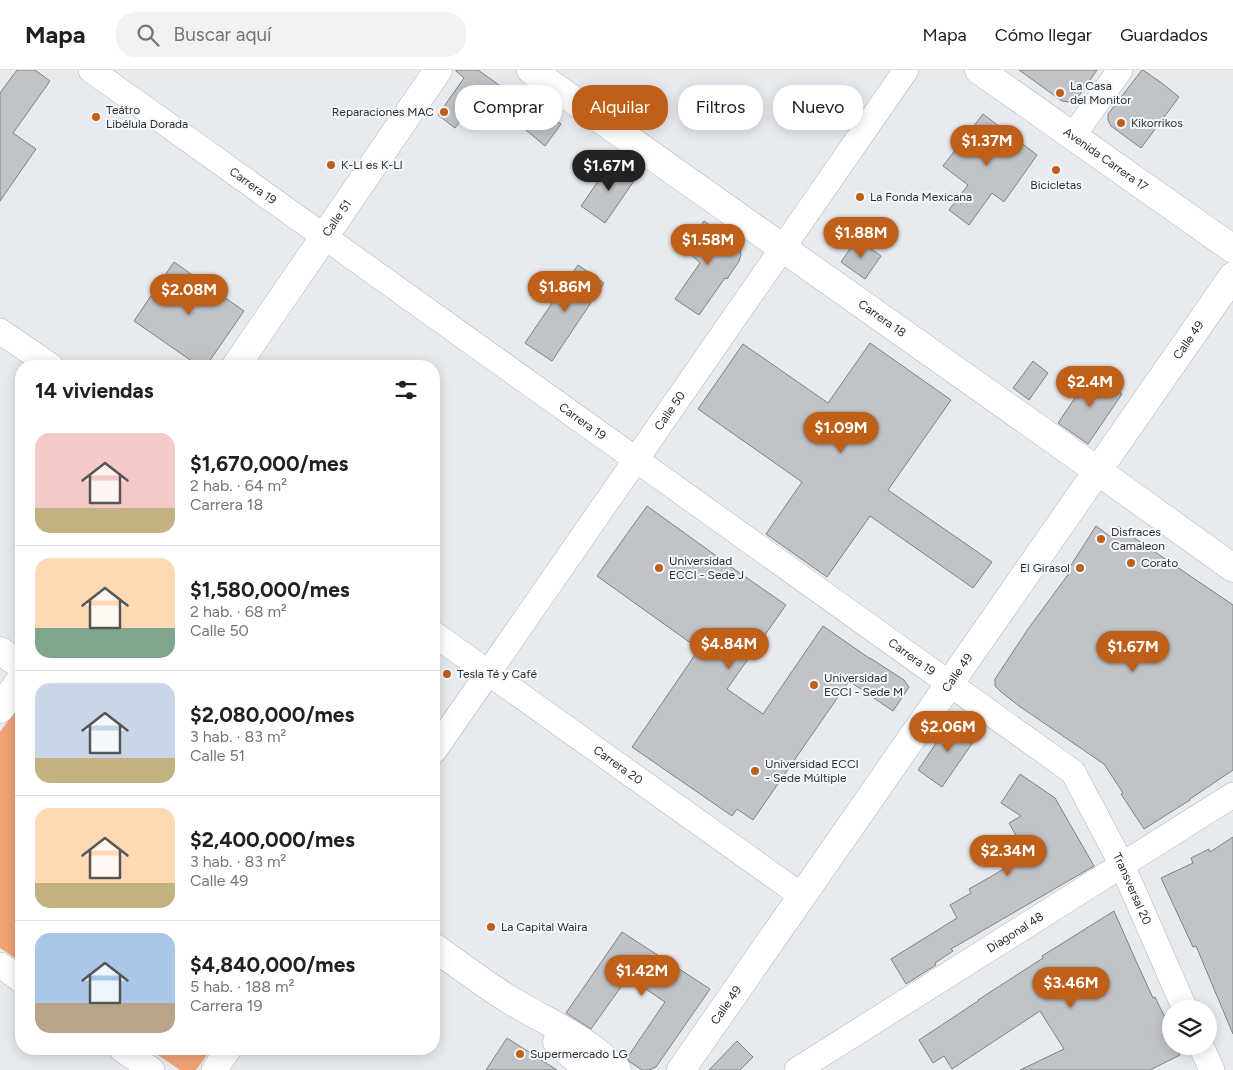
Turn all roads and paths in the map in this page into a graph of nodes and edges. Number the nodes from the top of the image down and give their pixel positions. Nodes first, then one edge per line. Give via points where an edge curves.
1 (91, 70) edge
2 (438, 70) edge
3 (531, 70) edge
4 (906, 70) edge
5 (979, 70) edge
6 (1120, 70) edge
7 (1073, 136) junction
8 (324, 237) junction
9 (783, 248) junction
10 (1233, 249) edge
11 (1233, 276) edge
12 (0, 331) edge
13 (42, 360) edge
14 (240, 360) edge
15 (636, 460) junction
16 (1098, 471) junction
17 (1233, 568) edge
18 (440, 638) edge
19 (0, 651) edge
20 (15, 661) edge
21 (488, 672) junction
22 (950, 684) junction
23 (15, 688) edge
24 (0, 709) edge
25 (440, 742) edge
26 (1073, 772) joint
27 (1233, 795) edge
28 (1122, 865) junction
29 (802, 896) junction
30 (440, 951) edge
31 (0, 965) edge
32 (15, 976) edge
33 (508, 999) junction
34 (1181, 1000) edge
35 (130, 1055) edge
36 (224, 1055) edge
37 (1205, 1055) edge
38 (690, 1066) edge
39 (1233, 1068) edge
40 (152, 1070) edge
41 (214, 1070) edge
42 (586, 1070) edge
43 (617, 1070) edge
44 (797, 1070) edge
45 (1212, 1070) edge
46 (1229, 1070) edge

1 - 8 street, Carrera 19
2 - 8 street, Calle 51
3 - 9 street, Carrera 18
4 - 9 street, Calle 50
5 - 7 street, Avenida Carrera 17
6 - 7 street
7 - 10 street, Avenida Carrera 17
8 - 14 street, Calle 51
8 - 15 street, Carrera 19
9 - 15 street, Calle 50
9 - 16 street, Carrera 18
11 - 16 street, Calle 49
12 - 13 street
15 - 21 street, Calle 50
15 - 22 street, Carrera 19
16 - 17 street, Carrera 18
16 - 22 street, Calle 49
18 - 21 street, Carrera 20
19 - 20 street
21 - 25 street, Calle 50
21 - 29 street, Carrera 20
22 - 26 street, Carrera 19
22 - 29 street, Calle 49
23 - 24 street
26 - 28 street, Transversal 20
27 - 28 street, Diagonal 48
28 - 34 street, Transversal 20
28 - 44 street, Diagonal 48
29 - 38 street, Calle 49
30 - 33 street
31 - 32 street
33 - 42 street
33 - 43 street via 586,1044
35 - 40 street
36 - 41 street
37 - 45 street
39 - 46 street

